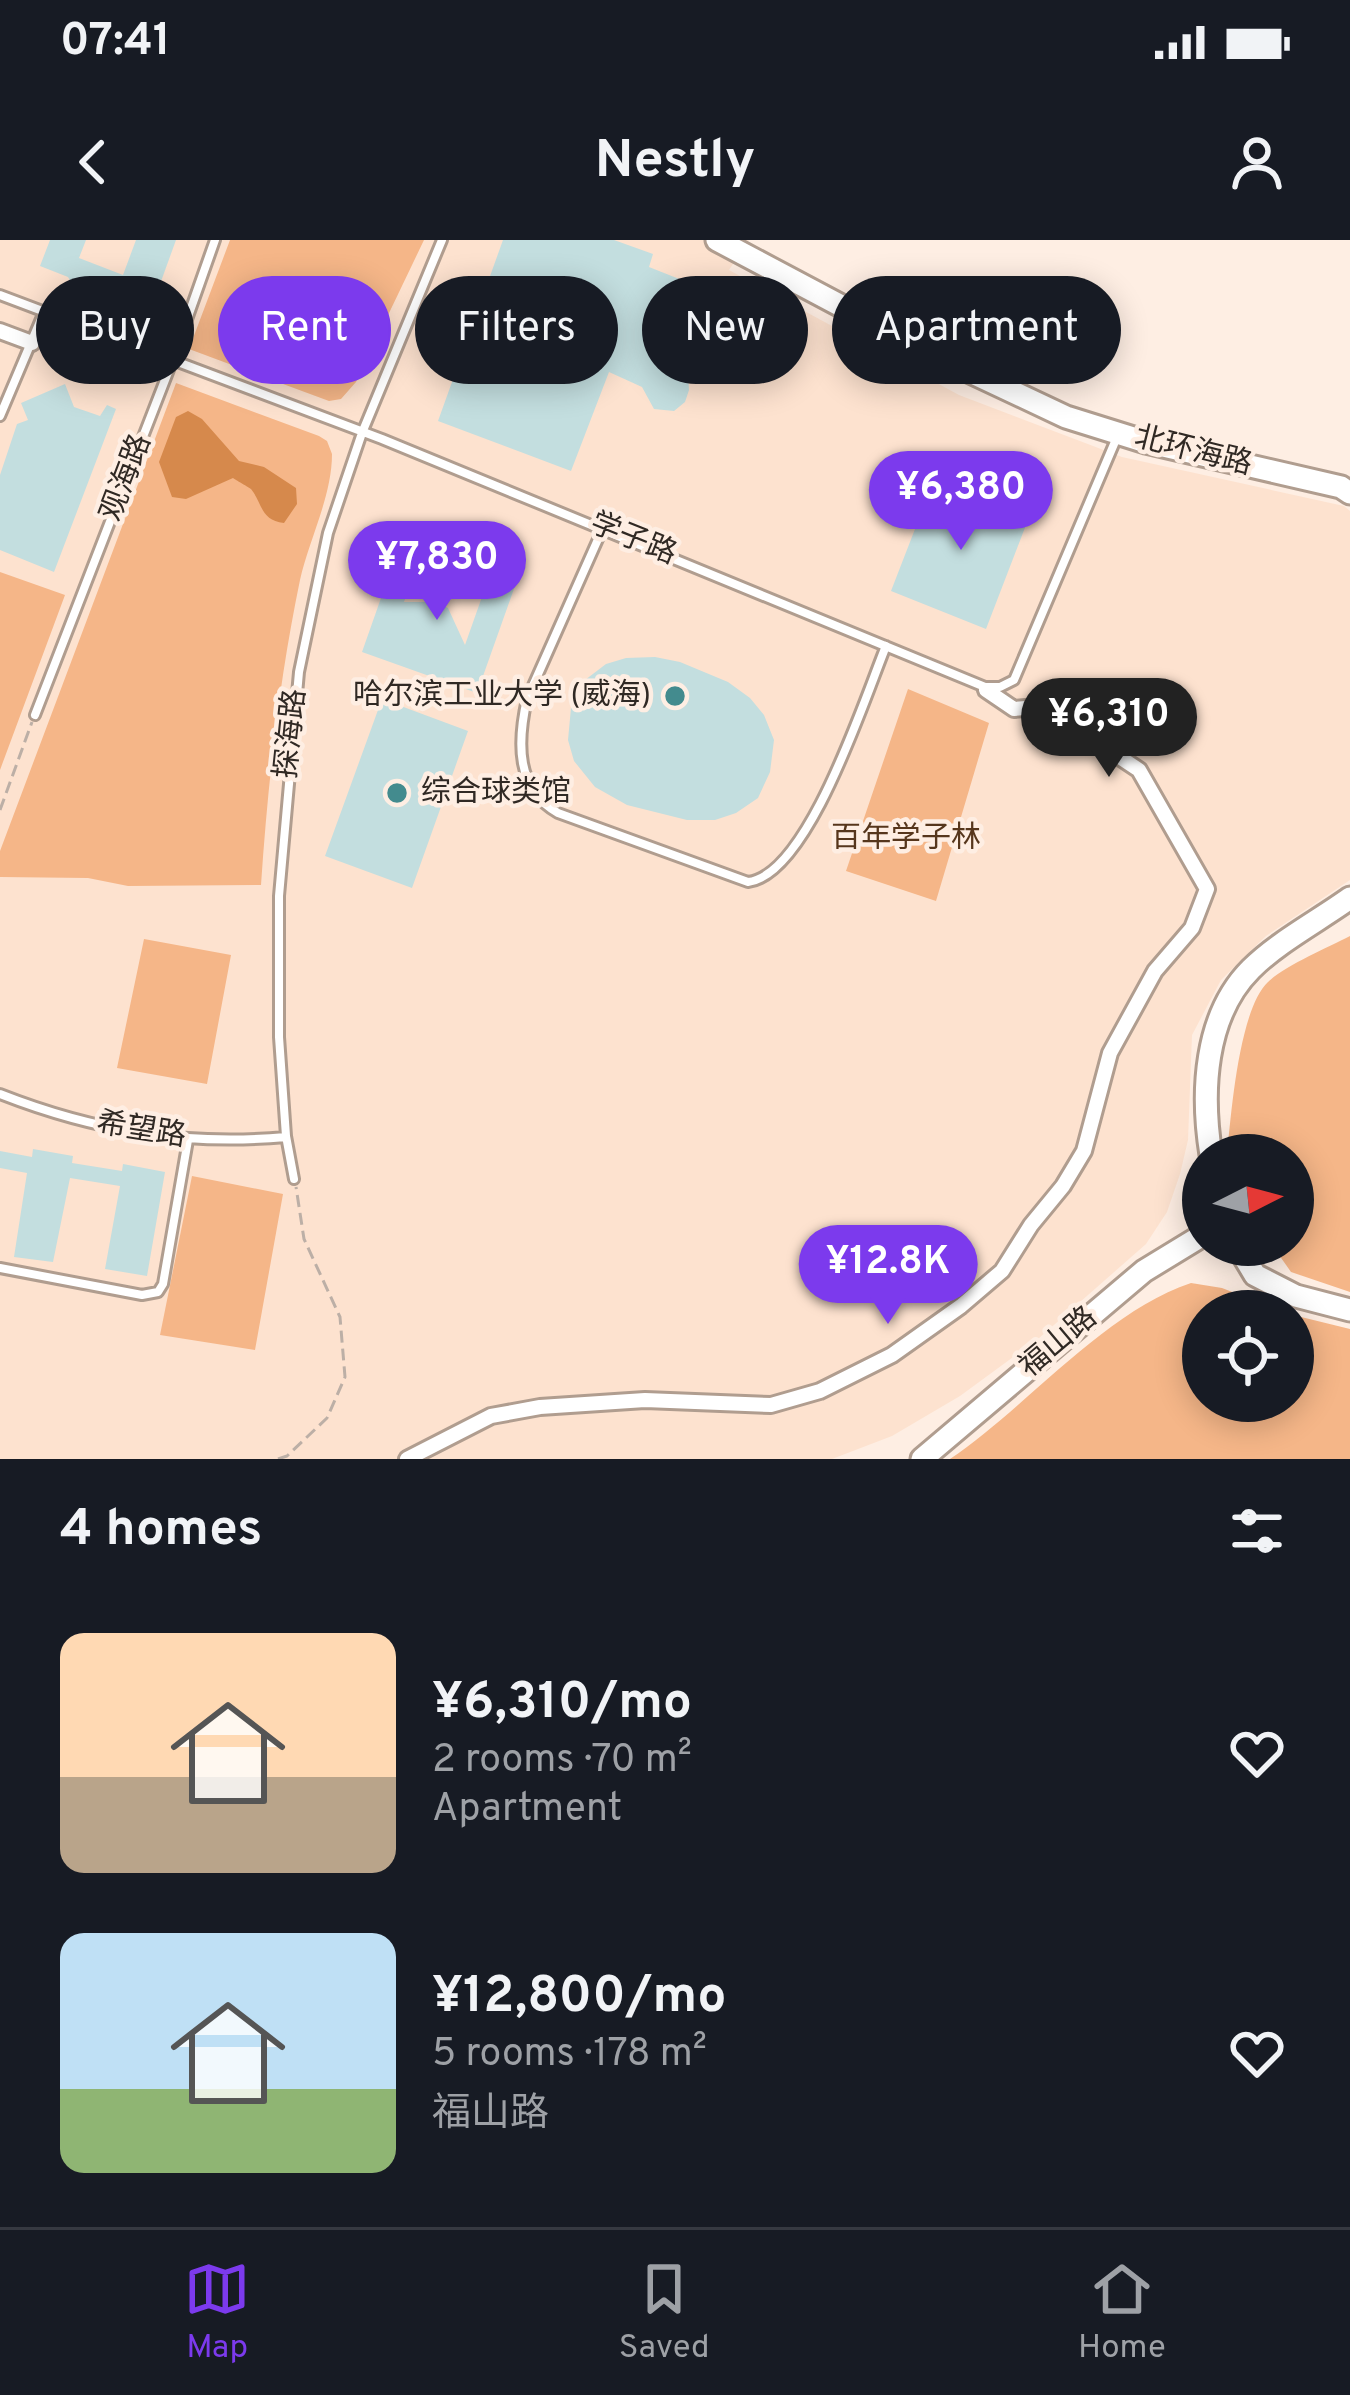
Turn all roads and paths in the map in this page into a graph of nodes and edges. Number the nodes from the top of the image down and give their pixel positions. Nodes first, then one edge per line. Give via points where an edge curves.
1 (215, 240) edge
2 (442, 240) edge
3 (717, 240) edge
4 (0, 296) edge
5 (194, 300) edge
6 (36, 309) edge
7 (0, 331) edge
8 (36, 333) edge
9 (32, 343) junction
10 (194, 370) edge
11 (163, 384) edge
12 (0, 416) edge
13 (362, 433) junction
14 (1118, 434) junction
15 (1350, 493) edge
16 (603, 527) junction
17 (886, 646) junction
18 (986, 690) dead end
19 (35, 715) joint
20 (0, 810) edge
21 (1350, 898) edge
22 (0, 1094) edge
23 (1208, 1134) edge
24 (286, 1136) junction
25 (188, 1140) junction
26 (294, 1179) joint
27 (1182, 1248) edge
28 (1250, 1266) edge
29 (0, 1268) edge
30 (1350, 1310) edge
31 (278, 1459) edge
32 (407, 1459) edge
33 (922, 1459) edge

1 - 5 lane, 观海路
2 - 13 lane, 探海路
3 - 14 main road, 北环海路 via 928,352
4 - 6 lane, 学子路
7 - 9 street
8 - 9 lane
9 - 12 lane
10 - 13 lane, 学子路
11 - 19 lane, 观海路
13 - 16 lane, 学子路
13 - 24 lane, 探海路 via 328,533 289,763 279,896
14 - 15 main road, 北环海路
14 - 17 lane, 学子路 via 1014,680 985,687
16 - 17 lane, 学子路
16 - 17 lane via 521,723 530,791 558,813 748,882 762,880 800,844
18 - 32 street via 1014,709 1064,705 1139,770 1207,889 1192,928 1155,971 1110,1053 1084,1151 1002,1271 892,1355 820,1391 771,1405 645,1400 539,1407 491,1416
19 - 20 path
21 - 23 main road via 1253,967 1232,992 1215,1025
22 - 25 lane, 希望路 via 96,1126
24 - 25 lane, 希望路
24 - 26 lane, 探海路
25 - 29 lane via 158,1292
26 - 31 path via 304,1239 340,1318 345,1377 327,1418
27 - 33 main road, 福山路
28 - 30 main road via 1296,1296

